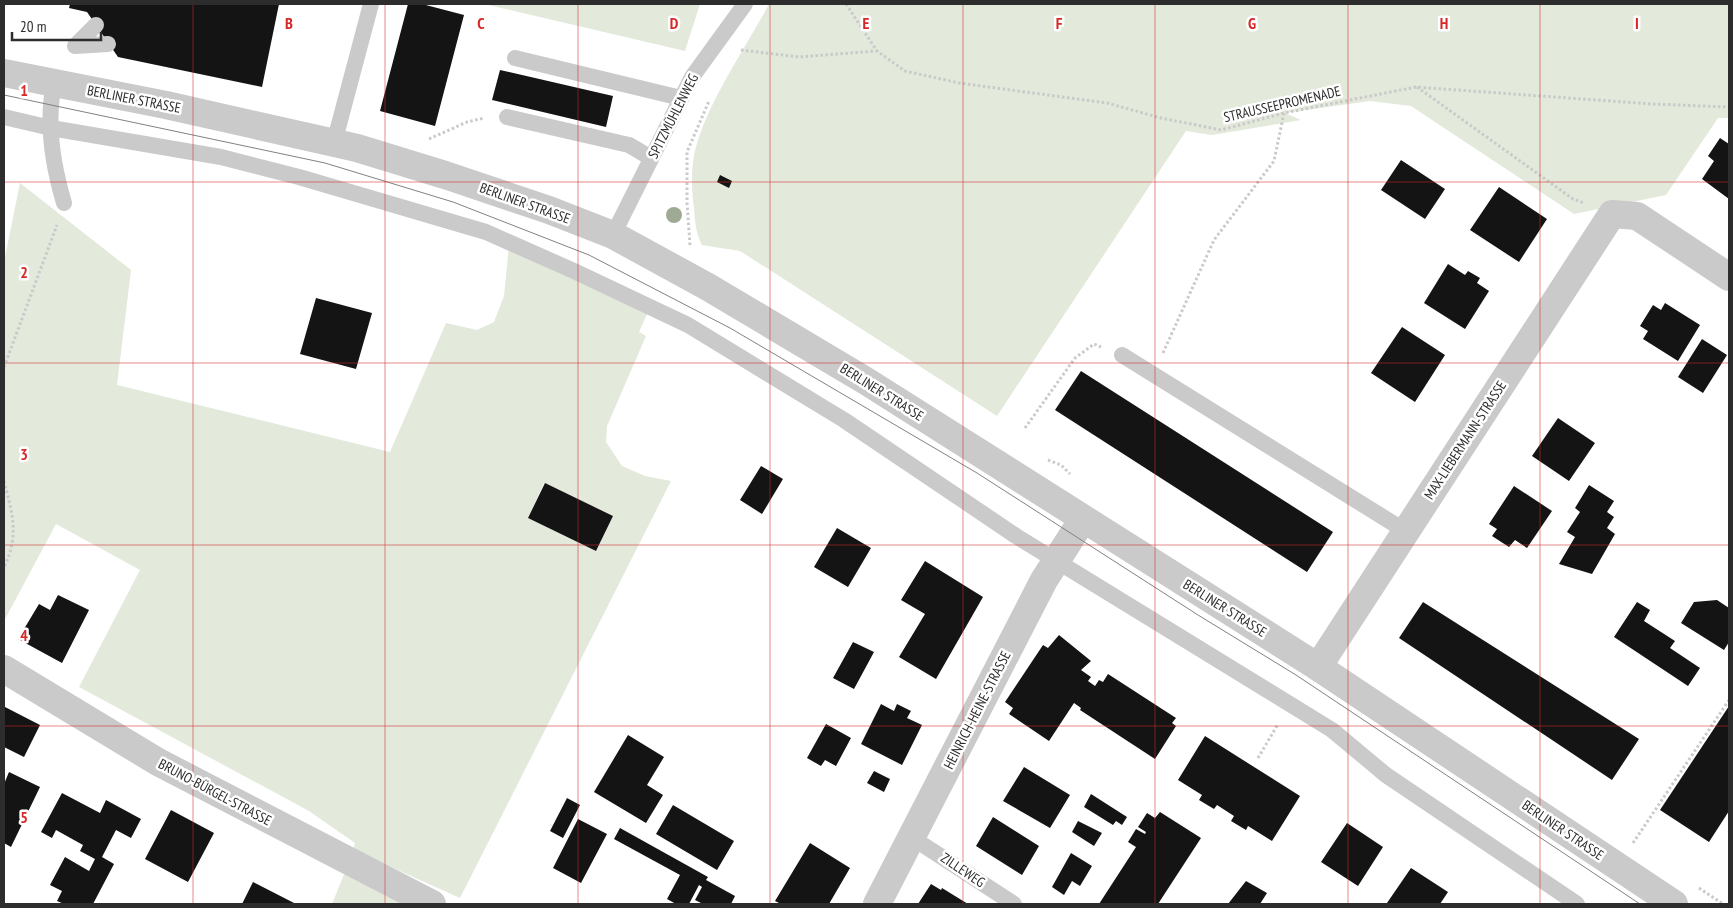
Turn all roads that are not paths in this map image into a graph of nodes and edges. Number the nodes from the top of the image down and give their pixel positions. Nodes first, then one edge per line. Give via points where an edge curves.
1 (371, 4) edge
2 (745, 4) edge
3 (96, 25) dead end
4 (108, 44) dead end
5 (515, 58) dead end
6 (4, 73) edge
7 (54, 84) junction
8 (681, 98) junction
9 (4, 117) edge
10 (507, 117) road end
11 (51, 128) junction
12 (334, 143) junction
13 (651, 158) junction
14 (64, 203) road end
15 (613, 235) junction
16 (1729, 277) edge
17 (1122, 355) road end
18 (1083, 519) junction
19 (1407, 532) junction
20 (1056, 561) junction
21 (1318, 667) junction
22 (4, 669) edge
23 (911, 837) junction
24 (432, 904) edge
25 (877, 904) edge
26 (1014, 904) edge
27 (1578, 904) edge
28 (1674, 904) edge

1 - 12 lane
2 - 8 lane, SPITZMÜHLENWEG via 692,77
3 - 4 lane via 75,46
5 - 8 lane
6 - 7 street, BERLINER STRASSE
7 - 11 lane via 50,105
7 - 12 street, BERLINER STRASSE via 166,105
8 - 13 lane, SPITZMÜHLENWEG
9 - 11 lane
10 - 13 lane via 629,145
11 - 14 lane
11 - 20 lane via 220,157 486,232 688,325 844,420
12 - 15 street, BERLINER STRASSE via 445,175
13 - 15 lane, SPITZMÜHLENWEG
15 - 18 street, BERLINER STRASSE via 866,380
16 - 19 street, MAX-LIEBERMANN-STRASSE via 1637,216 1612,214
17 - 19 lane
18 - 20 street, HEINRICH-HEINE-STRASSE
18 - 21 street, BERLINER STRASSE
19 - 21 street, MAX-LIEBERMANN-STRASSE
20 - 23 street, HEINRICH-HEINE-STRASSE
20 - 27 lane via 1332,730 1386,775
21 - 28 street, BERLINER STRASSE
22 - 24 street, BRUNO-BÜRGEL-STRASSE via 158,762
23 - 25 street, HEINRICH-HEINE-STRASSE
23 - 26 lane, ZILLEWEG

